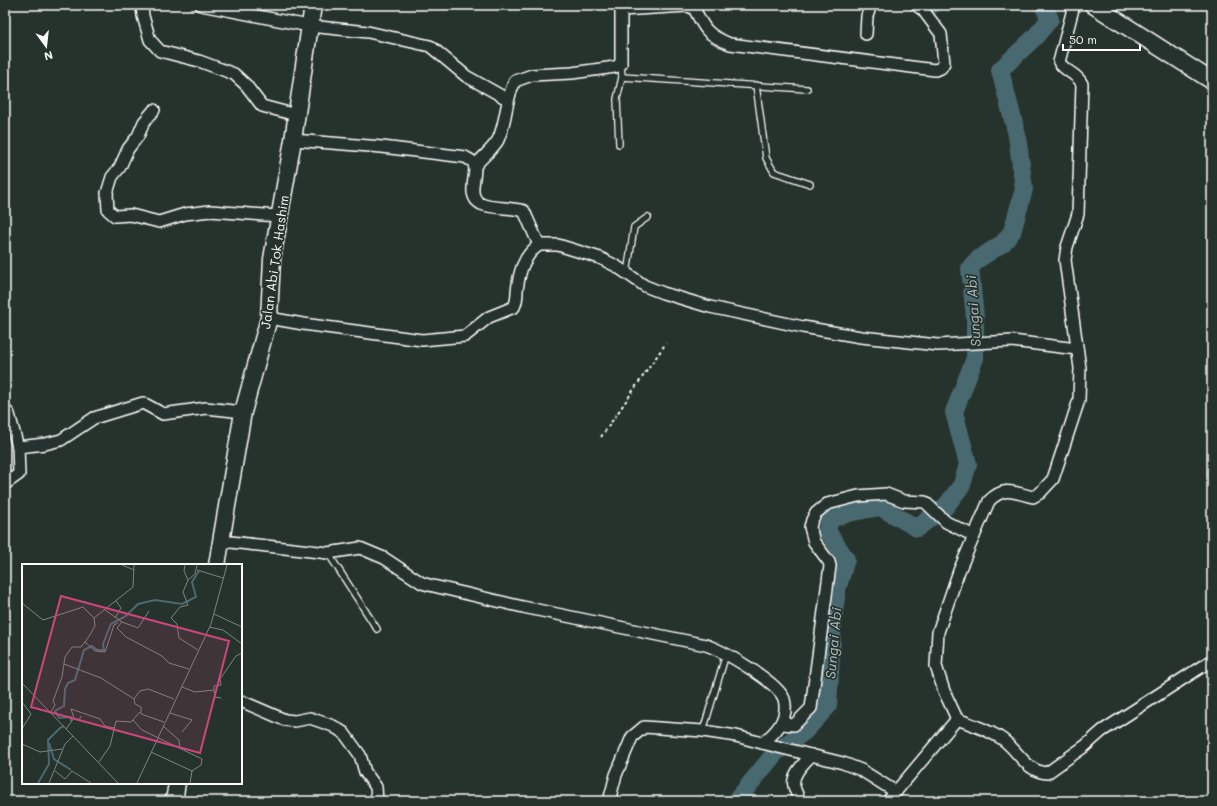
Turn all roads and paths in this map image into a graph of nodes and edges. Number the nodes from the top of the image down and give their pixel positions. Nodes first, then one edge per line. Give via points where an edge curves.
1 (142, 5) edge
2 (201, 5) edge
3 (313, 5) edge
4 (871, 5) edge
5 (916, 5) edge
6 (1074, 5) edge
7 (1093, 5) edge
8 (621, 7) edge
9 (309, 26) junction
10 (866, 34) dead end
11 (621, 64) junction
12 (622, 77) junction
13 (1212, 81) edge
14 (756, 85) junction
15 (807, 88) dead end
16 (507, 99) junction
17 (154, 110) dead end
18 (296, 115) junction
19 (293, 140) junction
20 (619, 144) dead end
21 (474, 166) junction
22 (810, 184) dead end
23 (278, 216) junction
24 (648, 216) dead end
25 (539, 246) junction
26 (627, 274) junction
27 (268, 318) junction
28 (666, 343) dead end
29 (1077, 350) junction
30 (5, 410) edge
31 (243, 412) junction
32 (601, 437) dead end
33 (18, 447) junction
34 (5, 484) edge
35 (974, 536) junction
36 (222, 541) junction
37 (328, 553) junction
38 (217, 564) edge
39 (377, 629) dead end
40 (726, 654) junction
41 (1212, 660) edge
42 (242, 701) edge
43 (957, 720) junction
44 (782, 724) junction
45 (703, 731) junction
46 (762, 743) junction
47 (811, 755) junction
48 (177, 784) edge
49 (896, 792) junction
50 (174, 801) edge
51 (377, 801) edge
52 (609, 801) edge
53 (800, 801) edge
54 (888, 801) edge

1 - 18 street via 150,40 160,51 199,61 234,74 262,106
2 - 9 street
3 - 9 main road, Jalan Abi Tok Hashim
4 - 10 street via 867,16
5 - 8 street via 923,10 941,34 944,63 941,68 935,70 730,44 710,34 702,26 694,8
6 - 29 street via 1059,62 1063,69 1079,78 1082,84 1078,214 1065,260
7 - 13 main road
8 - 11 street
9 - 16 street via 368,32 430,46 466,76
9 - 18 main road, Jalan Abi Tok Hashim
11 - 12 lane
11 - 16 street via 572,73 523,77 515,80
12 - 14 lane
12 - 20 lane via 616,99
14 - 15 lane
14 - 22 lane via 766,158 774,172
16 - 21 street via 505,117 497,142
17 - 23 street via 128,148 111,181 107,203 108,210 115,216 131,215 159,222 185,214 210,211
18 - 19 main road, Jalan Abi Tok Hashim
19 - 21 street via 453,154 465,157
19 - 23 main road, Jalan Abi Tok Hashim
21 - 25 street via 473,190 477,200 485,205 524,211
23 - 27 main road, Jalan Abi Tok Hashim
24 - 26 lane via 634,227
25 - 26 street via 558,245 600,258
25 - 27 street via 531,250 520,272 514,307 489,317 465,336 422,340
26 - 29 street via 663,294 803,327 886,340 955,345 1007,341
27 - 31 main road, Jalan Abi Tok Hashim
28 - 32 path
29 - 35 street via 1080,368 1079,400 1053,479 1033,497 1016,491 998,493 989,501
30 - 33 street via 14,428
31 - 33 street via 206,408 163,414 142,403 94,418 61,440
31 - 36 main road, Jalan Abi Tok Hashim
33 - 34 street via 19,474
35 - 43 street via 938,632 936,666
35 - 44 street via 946,522 925,502 904,501 886,494 871,494 822,506 810,527 814,542 830,566 812,708 794,724
36 - 37 street
36 - 38 main road, Jalan Abi Tok Hashim
37 - 39 lane
37 - 40 street via 351,548 368,550 422,583 522,607 687,640
40 - 44 street via 779,692 784,699 785,712
40 - 45 lane
41 - 43 street via 1102,731 1047,773 1033,770 1011,745 1000,737
42 - 51 street via 285,720 310,718 344,733 360,755 365,772 376,787
43 - 49 street
44 - 46 street
45 - 46 street
45 - 52 street via 644,727 638,731 632,737 616,775
46 - 47 street
47 - 49 street via 861,770
47 - 53 street via 800,768 793,785
48 - 50 main road
49 - 54 street

